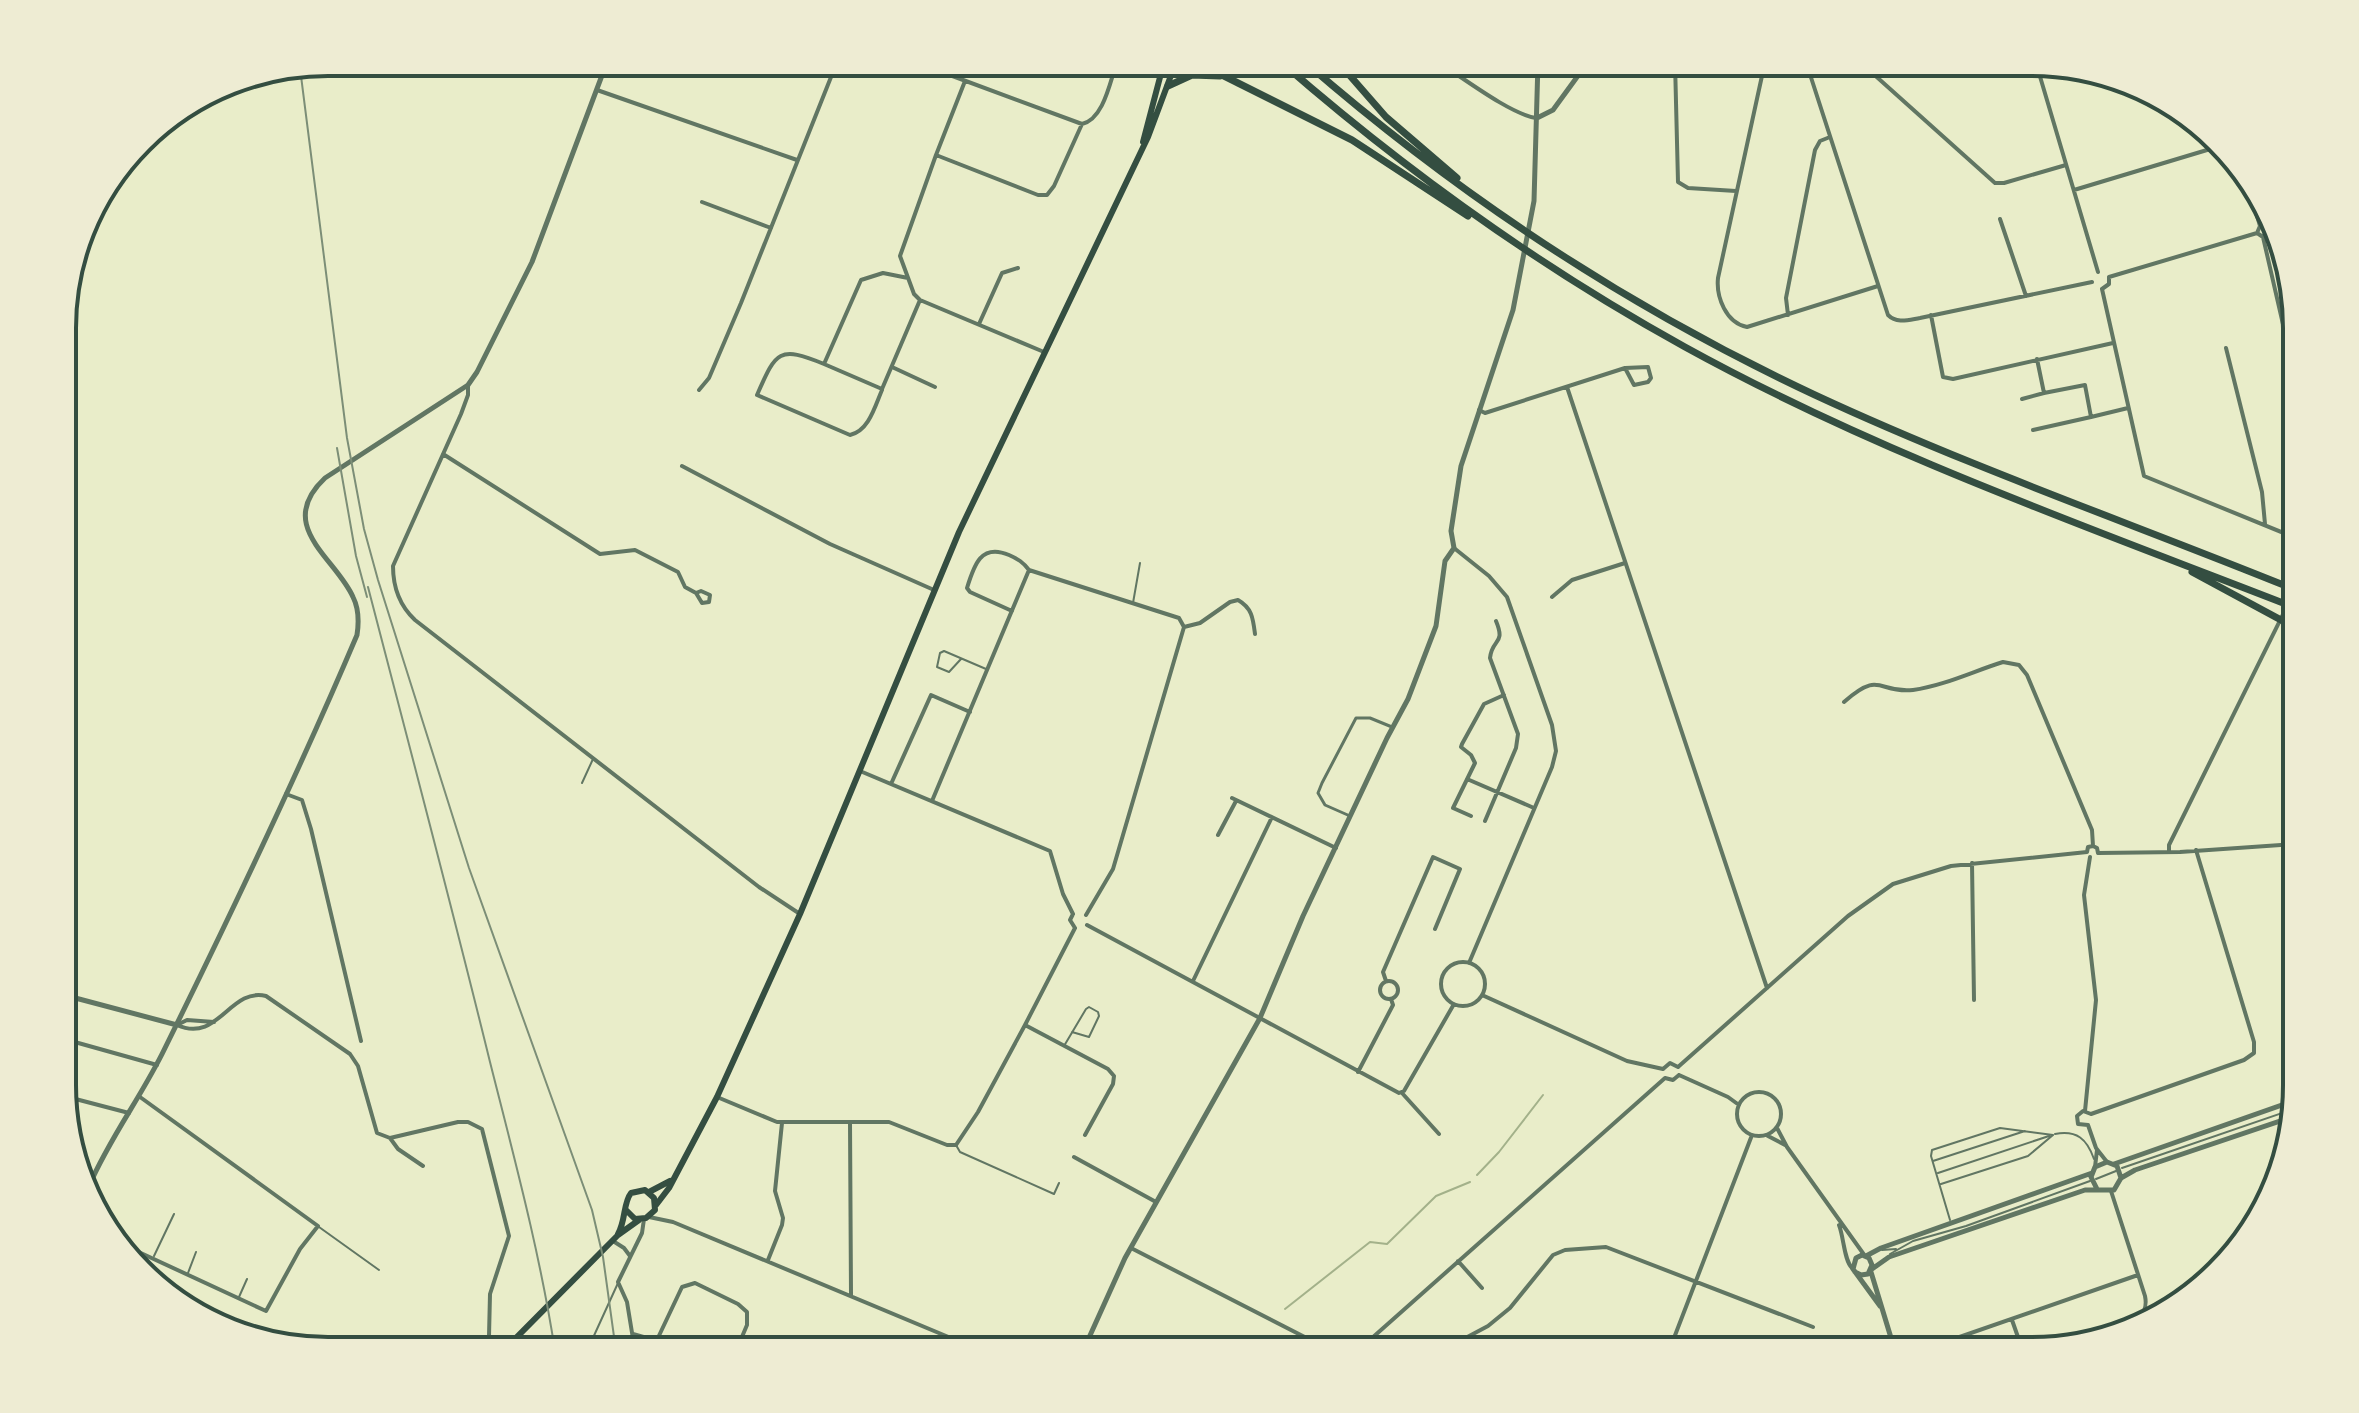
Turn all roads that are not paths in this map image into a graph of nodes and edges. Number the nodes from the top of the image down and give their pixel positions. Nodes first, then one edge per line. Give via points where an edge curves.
1 (1189, 76) edge
2 (1217, 76) edge
3 (1298, 76) edge
4 (1322, 76) edge
5 (1351, 76) edge
6 (1461, 76) edge
7 (1537, 76) edge
8 (1578, 76) edge
9 (1675, 76) edge
10 (1762, 76) edge
11 (1811, 76) edge
12 (1876, 76) edge
13 (602, 77) edge
14 (831, 77) edge
15 (948, 77) edge
16 (1112, 77) edge
17 (1160, 77) edge
18 (1171, 77) edge
19 (1226, 77) joint
20 (2040, 77) edge
21 (965, 81) junction
22 (1168, 86) junction
23 (597, 90) junction
24 (1537, 118) junction
25 (1082, 124) junction
26 (1830, 137) junction
27 (1142, 145) junction
28 (2208, 150) edge
29 (936, 155) junction
30 (797, 160) junction
31 (2066, 165) junction
32 (2074, 190) junction
33 (1736, 191) junction
34 (702, 202) dead end
35 (1502, 215) junction
36 (2000, 219) dead end
37 (2258, 219) edge
38 (2260, 226) joint
39 (771, 228) junction
40 (2257, 233) junction
41 (2263, 237) joint
42 (1516, 244) junction
43 (1018, 268) dead end
44 (2098, 272) junction
45 (2109, 277) junction
46 (908, 278) junction
47 (2092, 282) junction
48 (1878, 286) junction
49 (2102, 289) junction
50 (2026, 296) junction
51 (920, 300) junction
52 (1788, 315) junction
53 (1931, 315) junction
54 (2282, 320) edge
55 (979, 324) junction
56 (2113, 343) junction
57 (2226, 348) dead end
58 (1047, 354) junction
59 (2037, 359) junction
60 (824, 364) junction
61 (892, 367) junction
62 (1625, 368) junction
63 (468, 385) junction
64 (935, 387) dead end
65 (1567, 387) junction
66 (882, 389) junction
67 (699, 390) dead end
68 (2044, 393) junction
69 (2022, 399) dead end
70 (2129, 408) junction
71 (1479, 410) junction
72 (2091, 417) junction
73 (2033, 430) dead end
74 (443, 453) junction
75 (682, 466) dead end
76 (2265, 524) junction
77 (2282, 530) edge
78 (1454, 548) junction
79 (2158, 554) junction
80 (1140, 563) dead end
81 (1625, 563) junction
82 (1029, 570) junction
83 (2282, 584) edge
84 (934, 590) junction
85 (696, 593) dead end
86 (1552, 597) dead end
87 (2282, 603) edge
88 (1133, 604) junction
89 (1012, 611) junction
90 (2282, 615) edge
91 (2282, 620) edge
92 (1496, 621) dead end
93 (1184, 627) junction
94 (1255, 634) dead end
95 (961, 659) junction
96 (987, 670) junction
97 (1504, 695) junction
98 (1844, 702) dead end
99 (970, 712) junction
100 (1392, 727) junction
101 (593, 759) junction
102 (860, 771) junction
103 (1467, 779) junction
104 (582, 783) dead end
105 (891, 784) junction
106 (1498, 793) junction
107 (286, 794) junction
108 (932, 801) junction
109 (1534, 808) junction
110 (1351, 816) junction
111 (1471, 816) dead end
112 (1272, 817) junction
113 (1485, 821) dead end
114 (1218, 835) dead end
115 (2282, 845) edge
116 (2093, 846) junction
117 (1336, 848) junction
118 (2196, 850) junction
119 (2169, 852) junction
120 (2098, 853) junction
121 (2088, 854) junction
122 (1972, 863) junction
123 (800, 914) junction
124 (1073, 914) junction
125 (1086, 915) junction
126 (1087, 925) junction
127 (1075, 928) junction
128 (1435, 929) dead end
129 (1469, 963) junction
130 (1193, 981) junction
131 (1386, 981) junction
132 (1767, 988) junction
133 (1482, 995) junction
134 (76, 998) edge
135 (1391, 999) junction
136 (1974, 1000) dead end
137 (1454, 1004) junction
138 (1260, 1018) junction
139 (177, 1025) junction
140 (1025, 1025) junction
141 (1072, 1032) junction
142 (361, 1041) dead end
143 (76, 1042) edge
144 (1064, 1046) junction
145 (157, 1065) junction
146 (1678, 1067) junction
147 (1663, 1069) junction
148 (1358, 1073) junction
149 (1679, 1075) junction
150 (1665, 1078) junction
151 (1402, 1093) junction
152 (140, 1097) junction
153 (717, 1097) junction
154 (77, 1099) edge
155 (1739, 1105) junction
156 (2282, 1105) edge
157 (129, 1113) junction
158 (2088, 1113) junction
159 (2281, 1113) edge
160 (850, 1121) junction
161 (2280, 1121) edge
162 (782, 1123) junction
163 (2088, 1125) junction
164 (1777, 1128) junction
165 (2026, 1131) junction
166 (1439, 1134) dead end
167 (1085, 1135) dead end
168 (1752, 1135) junction
169 (2053, 1135) junction
170 (1765, 1136) junction
171 (390, 1138) junction
172 (956, 1145) junction
173 (1787, 1147) junction
174 (2096, 1148) junction
175 (1074, 1157) dead end
176 (2148, 1159) junction
177 (1933, 1161) junction
178 (2110, 1163) junction
179 (423, 1166) dead end
180 (2119, 1169) junction
181 (2135, 1170) junction
182 (1936, 1173) junction
183 (2093, 1174) junction
184 (93, 1176) edge
185 (2121, 1178) junction
186 (673, 1179) junction
187 (1059, 1183) dead end
188 (1939, 1184) junction
189 (2097, 1189) junction
190 (2111, 1191) junction
191 (649, 1192) junction
192 (1156, 1202) junction
193 (656, 1206) junction
194 (626, 1210) junction
195 (174, 1214) dead end
196 (644, 1219) junction
197 (1836, 1219) junction
198 (673, 1222) junction
199 (318, 1226) junction
200 (1951, 1226) junction
201 (615, 1238) junction
202 (1131, 1248) junction
203 (1897, 1249) junction
204 (1875, 1251) junction
205 (196, 1252) dead end
206 (141, 1253) edge
207 (630, 1256) junction
208 (1865, 1256) junction
209 (153, 1259) junction
210 (768, 1261) junction
211 (1458, 1261) junction
212 (1879, 1262) junction
213 (379, 1270) dead end
214 (1871, 1270) junction
215 (1854, 1271) junction
216 (187, 1274) junction
217 (2138, 1275) junction
218 (247, 1279) dead end
219 (1692, 1280) junction
220 (618, 1282) junction
221 (1482, 1288) dead end
222 (851, 1295) junction
223 (239, 1298) junction
224 (1880, 1306) junction
225 (2144, 1310) edge
226 (2012, 1320) junction
227 (1813, 1327) dead end
228 (633, 1334) joint
229 (1304, 1336) edge
230 (1374, 1336) edge
231 (1469, 1336) edge
232 (1674, 1336) edge
233 (1890, 1336) edge
234 (1964, 1336) edge
235 (2018, 1336) edge
236 (486, 1337) edge
237 (517, 1337) edge
238 (593, 1337) edge
239 (641, 1337) edge
240 (658, 1337) edge
241 (742, 1337) edge
242 (948, 1337) edge
243 (1090, 1337) edge

1 - 22 highway
2 - 19 highway
3 - 42 highway via 1387,151
4 - 35 highway
5 - 35 highway via 1386,117
6 - 24 street
7 - 24 street
8 - 24 street via 1553,110
9 - 33 street via 1678,182 1688,188
10 - 33 street
11 - 26 street
12 - 31 street via 1995,183
13 - 23 street
14 - 30 street
15 - 21 street
16 - 25 street via 1098,113
17 - 27 main road
18 - 22 main road
19 - 42 highway via 1352,140
20 - 31 street
21 - 25 street
21 - 29 street
22 - 27 main road
23 - 30 street
23 - 63 street via 532,262
24 - 71 street via 1534,201 1513,310
25 - 29 street via 1047,195
26 - 48 street
26 - 52 street via 1815,150 1786,298
27 - 58 main road
28 - 32 street
29 - 46 street via 900,256
30 - 39 street
31 - 32 street
32 - 44 street
33 - 52 street via 1718,278 1720,300 1741,326
34 - 39 street
35 - 83 highway via 1639,303 1815,395 1925,444
36 - 50 street
37 - 38 street
38 - 40 street
39 - 67 street via 709,378
40 - 41 street
40 - 45 street
41 - 54 street
42 - 79 highway via 1686,348 1805,408
43 - 55 street via 1002,273
44 - 45 street
44 - 47 street
45 - 49 street
46 - 51 street
46 - 60 street via 883,273 861,280
47 - 49 street
47 - 50 street
48 - 52 street
48 - 53 street via 1893,320
49 - 56 street
50 - 53 street
51 - 55 street
51 - 61 street
53 - 59 street via 1943,377
55 - 58 street
56 - 59 street
56 - 70 street
57 - 76 street
58 - 84 main road
59 - 68 street
60 - 66 street
60 - 66 street via 788,352 770,365 757,395 850,435 865,427
61 - 64 street
61 - 66 street
62 - 62 street via 1648,367 1651,378 1634,385
62 - 65 street
63 - 74 street
63 - 107 street via 329,475 309,501 308,526 318,550 354,598 359,620
65 - 71 street via 1485,413
65 - 81 street
68 - 69 street
68 - 72 street via 2085,385
70 - 72 street
70 - 76 street via 2144,476
71 - 78 street via 1458,480
72 - 73 street
74 - 85 street via 600,554 635,550 678,572 685,587
74 - 101 street via 393,566 402,604 415,620
75 - 84 street via 841,550
76 - 77 street
78 - 100 street via 1445,561 1429,647
78 - 109 street via 1507,597 1552,725 1554,762
79 - 87 highway
79 - 91 highway
80 - 88 lane
81 - 86 street via 1572,580
81 - 132 street
82 - 88 street
82 - 89 street
82 - 89 street via 1021,560 996,549 982,556 969,582 970,592
84 - 102 main road
88 - 93 street via 1179,618
89 - 96 street
90 - 119 street
92 - 97 street via 1502,635 1490,658
93 - 94 street via 1238,600 1253,615
93 - 125 street via 1113,869
95 - 95 lane via 944,651 936,663 949,672
95 - 96 lane
96 - 99 street
97 - 103 street via 1484,704 1462,744 1475,763
97 - 106 street via 1518,734
98 - 116 street via 1874,684 1910,690 2003,662 2019,665 2092,830
99 - 105 street via 931,695
99 - 108 street
100 - 110 street
100 - 110 street via 1356,718 1322,783 1318,793 1325,805
101 - 104 lane
101 - 123 street
102 - 105 street
102 - 123 main road
103 - 106 street
103 - 111 street via 1453,808
105 - 108 street
106 - 109 street
106 - 113 street
107 - 139 street
107 - 142 street via 302,800 311,829
108 - 124 street via 1050,851
109 - 129 street
110 - 117 street
112 - 114 street via 1234,799
112 - 117 street
112 - 130 street
115 - 118 street
116 - 120 street
116 - 121 street
117 - 138 street
118 - 119 street
118 - 158 street via 2254,1053
119 - 120 street
120 - 121 street
121 - 122 street
121 - 158 street via 2084,895 2096,1000
122 - 132 street via 1893,884
122 - 136 street
123 - 153 main road
124 - 125 street
124 - 127 street
125 - 126 street
126 - 127 street
126 - 130 street
127 - 140 street
128 - 131 street via 1460,869 1433,857 1383,972
129 - 133 street via 1484,976
129 - 137 street via 1456,963 1442,976 1442,992
130 - 138 street
131 - 135 street via 1381,994
131 - 135 street via 1398,987
132 - 146 street
133 - 137 street via 1473,1004
133 - 147 street via 1627,1061
134 - 139 street
135 - 148 street via 1393,1005
137 - 151 street
138 - 148 street
138 - 192 street
139 - 145 street
139 - 171 street via 204,1027 248,996 271,999 350,1054 358,1066 373,1127
140 - 144 street
140 - 172 street
141 - 141 lane via 1089,1037 1098,1012 1086,1009
141 - 144 lane
143 - 145 street
144 - 167 street via 1114,1076
145 - 152 street
146 - 147 street via 1670,1063
146 - 149 street
147 - 150 street
148 - 151 street
149 - 150 street
149 - 155 street
150 - 211 street
151 - 166 street
152 - 157 street
152 - 199 street
153 - 162 street
153 - 186 main road
154 - 157 street
155 - 164 street via 1751,1094 1771,1095 1781,1109
155 - 168 street via 1740,1125
156 - 178 street
157 - 184 street
158 - 163 street
158 - 163 street via 2078,1114 2077,1121
159 - 176 lane
160 - 162 street
160 - 172 street via 889,1122
160 - 222 street
161 - 181 street
162 - 210 street via 775,1191 783,1218
163 - 174 street
164 - 170 street
164 - 173 street
165 - 169 lane
165 - 177 lane
165 - 177 lane via 2000,1128 1978,1133 1932,1150
168 - 170 street
168 - 219 street
169 - 182 lane
169 - 183 lane via 2080,1136 2089,1145
169 - 188 lane via 2028,1156
170 - 173 street
171 - 179 street
171 - 236 street via 458,1122 482,1129 509,1236 492,1284
172 - 187 lane via 960,1152 1054,1194
173 - 197 street
174 - 178 street
174 - 183 street
175 - 192 street
176 - 180 lane
176 - 181 lane
177 - 182 lane
178 - 180 street
178 - 183 street
180 - 183 lane
180 - 185 street
181 - 185 street
182 - 188 lane
183 - 189 street
183 - 200 street
185 - 190 street
186 - 191 main road
186 - 193 main road
188 - 200 lane
189 - 190 street
189 - 212 street
190 - 217 street
191 - 193 main road
191 - 194 main road via 631,1193
192 - 202 street
193 - 196 main road
193 - 198 street
194 - 196 main road via 631,1217
194 - 201 main road
195 - 209 lane
196 - 198 street
196 - 201 main road
196 - 207 street
197 - 208 street
197 - 215 street
198 - 210 street
199 - 213 lane
199 - 223 street via 266,1311
200 - 203 lane
200 - 204 street
201 - 207 street
201 - 237 main road
202 - 229 street
202 - 243 street
203 - 204 lane
203 - 212 lane
204 - 208 street
205 - 216 lane
206 - 209 street
207 - 220 street
208 - 214 street
208 - 215 street via 1856,1258
209 - 216 street
210 - 222 street
211 - 221 street
211 - 230 street
212 - 214 street
214 - 215 street via 1865,1275
214 - 224 street
215 - 224 street
216 - 223 street
217 - 225 street
217 - 226 street
218 - 223 lane
219 - 227 street
219 - 231 street via 1606,1247 1565,1250 1553,1255 1510,1308
219 - 232 street
220 - 228 street
220 - 238 lane
222 - 242 street
224 - 233 street
226 - 234 street
226 - 235 street
228 - 239 street
240 - 241 street via 682,1287 695,1283 747,1312

